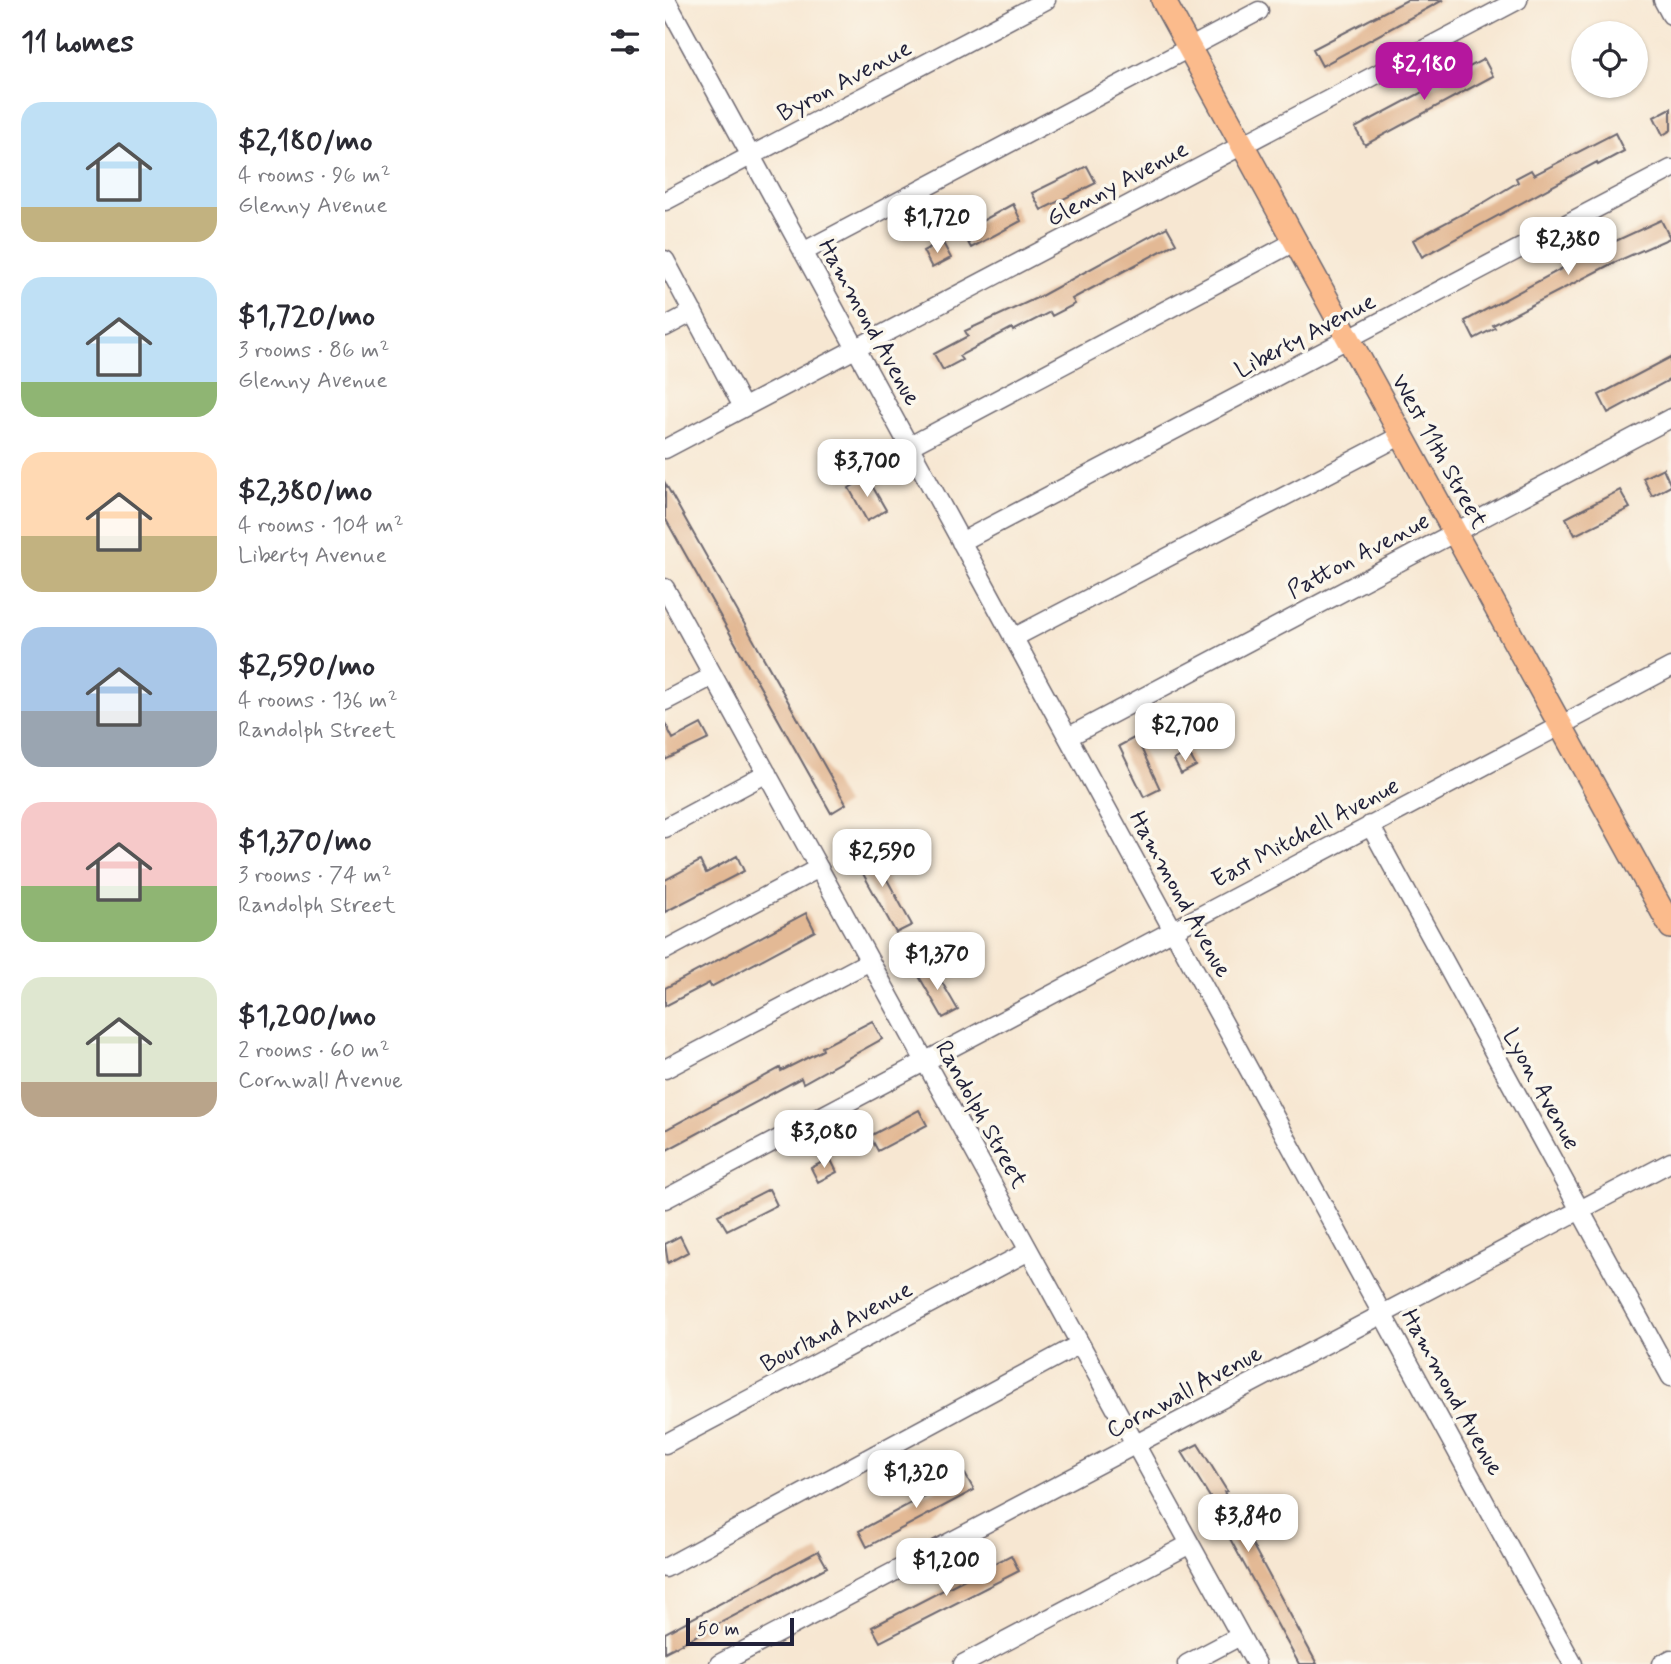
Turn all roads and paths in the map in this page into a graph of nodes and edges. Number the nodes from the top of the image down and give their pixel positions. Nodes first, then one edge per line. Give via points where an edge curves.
1 (666, 0) edge
2 (1046, 0) edge
3 (1163, 0) edge
4 (1518, 0) edge
5 (1663, 0) edge
6 (1259, 11) dead end
7 (1671, 15) edge
8 (1190, 48) junction
9 (1244, 144) junction
10 (752, 156) junction
11 (1671, 169) edge
12 (665, 201) edge
13 (1296, 241) junction
14 (803, 252) junction
15 (665, 260) edge
16 (693, 312) junction
17 (665, 327) edge
18 (1349, 339) junction
19 (856, 347) junction
20 (743, 407) junction
21 (1671, 418) edge
22 (1402, 435) junction
23 (910, 446) junction
24 (665, 449) edge
25 (1455, 531) junction
26 (961, 542) junction
27 (665, 588) edge
28 (1013, 638) junction
29 (1671, 667) edge
30 (713, 676) junction
31 (665, 701) edge
32 (1560, 725) junction
33 (1068, 737) junction
34 (767, 773) junction
35 (1370, 825) junction
36 (665, 828) edge
37 (819, 868) junction
38 (1671, 927) edge
39 (1173, 930) junction
40 (665, 950) edge
41 (870, 961) junction
42 (925, 1061) junction
43 (665, 1069) edge
44 (1671, 1162) edge
45 (665, 1199) edge
46 (1580, 1210) junction
47 (1029, 1251) junction
48 (1383, 1314) junction
49 (1080, 1344) junction
50 (1671, 1377) edge
51 (665, 1444) edge
52 (1135, 1444) junction
53 (1190, 1544) junction
54 (665, 1568) edge
55 (1240, 1636) junction
56 (1671, 1659) edge
57 (719, 1664) edge
58 (963, 1664) edge
59 (1187, 1664) edge
60 (1256, 1664) edge
61 (1573, 1664) edge
62 (1662, 1664) edge

1 - 10 street, Hammond Avenue
2 - 10 street, Byron Avenue
3 - 8 main road, West 11th Street
4 - 9 street, Glenny Avenue
5 - 7 street
6 - 8 street
8 - 9 main road, West 11th Street
8 - 14 street
9 - 13 main road, West 11th Street
9 - 19 street, Glenny Avenue
10 - 12 street, Byron Avenue
10 - 14 street, Hammond Avenue
11 - 18 street, Liberty Avenue
13 - 18 main road, West 11th Street
13 - 23 street
14 - 19 street, Hammond Avenue
15 - 16 street
16 - 17 street
16 - 20 street
18 - 22 main road, West 11th Street
18 - 26 street, Liberty Avenue
19 - 20 street, Glenny Avenue
19 - 23 street, Hammond Avenue
20 - 24 street, Glenny Avenue
21 - 25 street, Patton Avenue
22 - 25 main road, West 11th Street
22 - 28 street
23 - 26 street, Hammond Avenue
25 - 32 main road, West 11th Street
25 - 33 street, Patton Avenue
26 - 28 street, Hammond Avenue
27 - 30 street, Randolph Street
28 - 33 street, Hammond Avenue
29 - 32 street, East Mitchell Avenue
30 - 31 street
30 - 34 street, Randolph Street
32 - 35 street, East Mitchell Avenue
32 - 38 main road, West 11th Street
33 - 39 street, Hammond Avenue
34 - 36 street
34 - 37 street, Randolph Street
35 - 39 street, East Mitchell Avenue
35 - 46 street, Lyon Avenue
37 - 40 street
37 - 41 street, Randolph Street
39 - 42 street, East Mitchell Avenue
39 - 48 street, Hammond Avenue
41 - 42 street, Randolph Street
41 - 43 street
42 - 45 street, East Mitchell Avenue
42 - 47 street, Randolph Street
44 - 46 street, Cornwall Avenue
46 - 48 street, Cornwall Avenue
46 - 50 street, Lyon Avenue
47 - 49 street, Randolph Street
47 - 51 street, Bourland Avenue
48 - 52 street, Cornwall Avenue
48 - 61 street, Hammond Avenue
49 - 52 street, Randolph Street
49 - 54 street
52 - 53 street, Randolph Street
52 - 57 street, Cornwall Avenue
53 - 55 street, Randolph Street
53 - 58 street
55 - 59 street
55 - 60 street, Randolph Street
56 - 62 street

